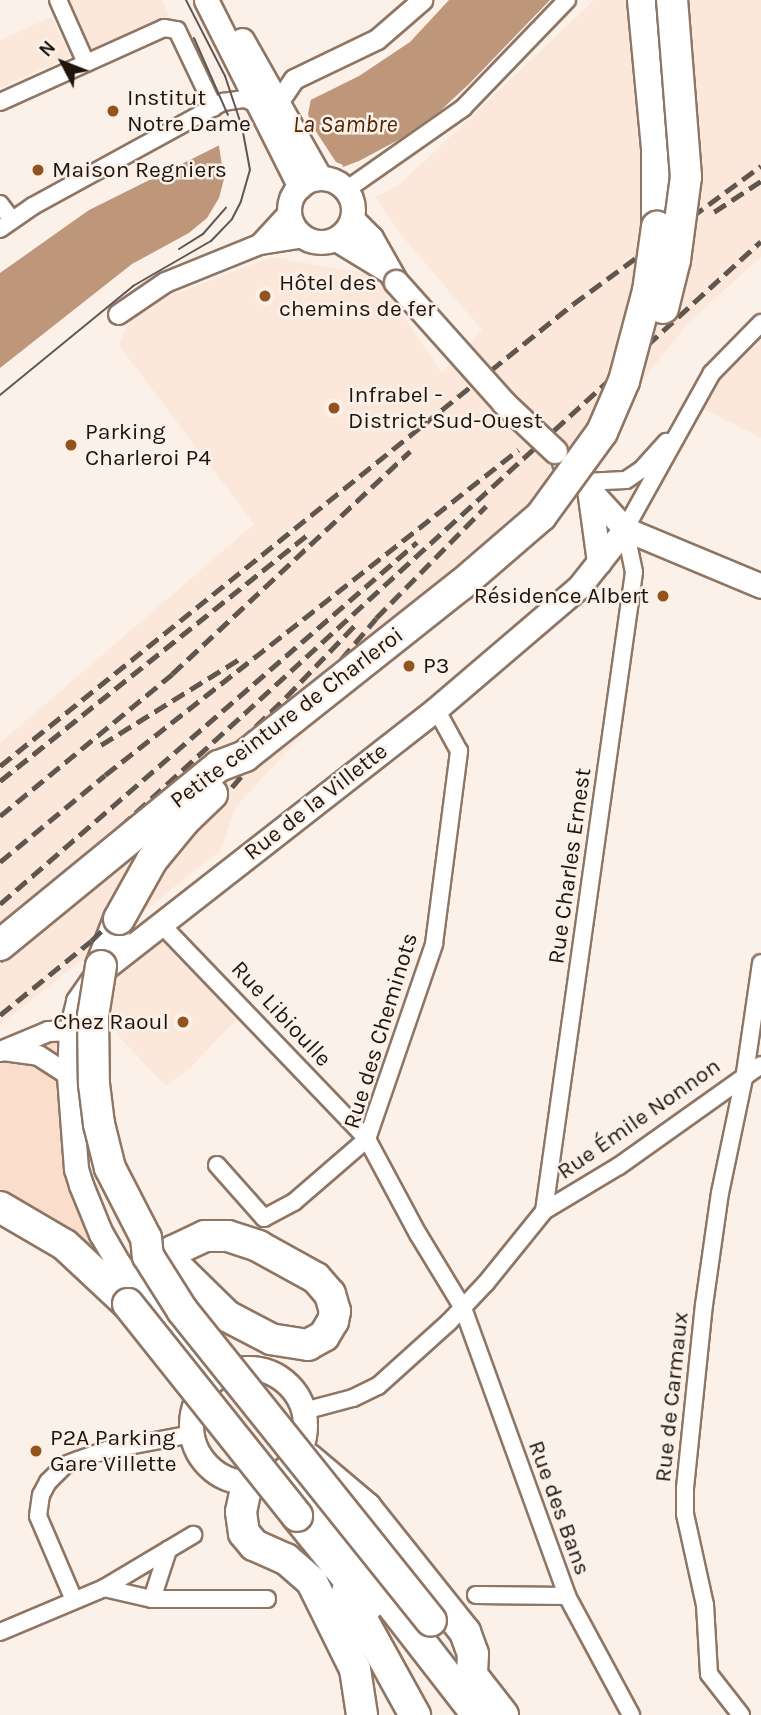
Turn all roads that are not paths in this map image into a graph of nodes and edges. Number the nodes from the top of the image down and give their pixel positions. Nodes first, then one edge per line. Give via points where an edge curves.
1 (58, 0) edge
2 (206, 0) edge
3 (221, 0) edge
4 (422, 0) edge
5 (568, 0) edge
6 (643, 0) edge
7 (672, 0) edge
8 (86, 63) junction
9 (0, 102) edge
10 (215, 108) junction
11 (267, 109) junction
12 (313, 190) junction
13 (0, 204) edge
14 (352, 219) junction
15 (6, 224) edge
16 (304, 237) junction
17 (336, 239) junction
18 (259, 244) junction
19 (392, 276) junction
20 (118, 314) dead end
21 (761, 323) edge
22 (624, 381) junction
23 (689, 416) junction
24 (586, 486) junction
25 (625, 528) junction
26 (599, 562) junction
27 (761, 586) edge
28 (436, 709) junction
29 (245, 756) junction
30 (160, 923) junction
31 (0, 945) edge
32 (761, 962) edge
33 (71, 1030) junction
34 (1, 1050) edge
35 (761, 1065) edge
36 (745, 1073) junction
37 (69, 1074) junction
38 (367, 1139) junction
39 (76, 1143) junction
40 (216, 1165) dead end
41 (0, 1207) edge
42 (544, 1211) junction
43 (146, 1238) junction
44 (139, 1299) junction
45 (463, 1308) junction
46 (224, 1373) junction
47 (202, 1391) junction
48 (304, 1411) junction
49 (192, 1434) junction
50 (298, 1452) junction
51 (262, 1479) junction
52 (193, 1535) dead end
53 (168, 1550) junction
54 (104, 1588) junction
55 (476, 1595) dead end
56 (567, 1596) junction
57 (152, 1599) junction
58 (75, 1600) junction
59 (267, 1600) dead end
60 (0, 1632) edge
61 (392, 1651) junction
62 (472, 1675) junction
63 (362, 1715) edge
64 (415, 1715) edge
65 (456, 1715) edge
66 (477, 1715) edge
67 (503, 1715) edge
68 (631, 1715) edge
69 (741, 1715) edge

1 - 8 street
2 - 11 main road
3 - 11 main road
4 - 11 street via 377,39 294,79
5 - 12 street via 463,108
6 - 22 highway, Petite ceinture de Charleroi, bridge via 659,198 653,263
7 - 22 highway, bridge via 685,152 684,204 664,304 645,359
8 - 9 street
8 - 10 street via 164,28 177,30
10 - 11 street via 245,99
10 - 15 street
11 - 12 main road
12 - 14 main road via 352,203
12 - 16 main road via 296,230
12 - 18 street
13 - 15 street
14 - 17 main road
14 - 19 main road via 371,238
16 - 17 main road
16 - 18 street
17 - 19 main road
18 - 20 street via 164,282
19 - 24 main road, bridge
21 - 23 street via 712,373
22 - 29 highway, Petite ceinture de Charleroi, bridge via 601,432 541,516
23 - 24 street via 641,470 626,480
23 - 25 street
24 - 25 main road
24 - 26 main road
25 - 26 main road, Rue de la Villette
25 - 27 main road
25 - 42 street, Rue Charles Ernest via 634,572
26 - 28 main road, Rue de la Villette via 579,587
28 - 30 main road, Rue de la Villette
28 - 38 street, Rue des Cheminots via 459,751 434,944
29 - 31 highway, Petite ceinture de Charleroi, bridge via 219,766
29 - 43 highway, bridge via 152,860 119,919 99,977 93,1055 99,1125 110,1168
30 - 33 main road, Rue de la Villette via 87,984 73,1013
30 - 38 street, Rue Libioulle
32 - 36 street, Rue de Carmaux
33 - 34 street via 48,1031
33 - 37 main road, Rue de la Villette
34 - 37 street via 38,1055
35 - 36 street, Rue Émile Nonnon
36 - 42 street, Rue Émile Nonnon via 620,1166
36 - 69 street, Rue de Carmaux via 730,1133 704,1305 685,1514 705,1605 709,1674
37 - 39 main road, Rue de la Villette
38 - 40 street via 294,1202 264,1218
38 - 45 street, Rue des Cheminots
39 - 44 main road
39 - 47 main road, Rue de la Villette via 76,1169 101,1234 118,1264 195,1364
41 - 44 highway via 65,1245
42 - 45 street
43 - 44 highway via 164,1250 192,1284 227,1316 254,1332 308,1345 324,1336 335,1311 330,1294 316,1278 241,1239 205,1236 173,1251 155,1271
43 - 62 highway, bridge via 148,1256 182,1310
44 - 46 main road
44 - 61 highway, bridge
45 - 48 street via 378,1386
45 - 56 street, Rue des Bans
46 - 47 main road
46 - 48 main road via 248,1368 273,1373 298,1395
47 - 49 main road
48 - 50 main road via 306,1425
49 - 51 main road via 197,1450 213,1469 235,1480
49 - 58 street via 107,1450 65,1465 48,1482 38,1516
50 - 51 main road via 287,1466
50 - 62 highway via 360,1502 435,1594 470,1642
51 - 63 highway via 245,1493 241,1512 244,1533 254,1545 286,1559 312,1582 355,1669
51 - 66 highway via 303,1495 319,1511
52 - 53 street
53 - 54 street
53 - 57 street
54 - 57 street
54 - 58 street
55 - 56 street
56 - 68 street, Rue des Bans
57 - 59 street
58 - 60 street
61 - 64 highway
61 - 65 highway
62 - 67 highway

